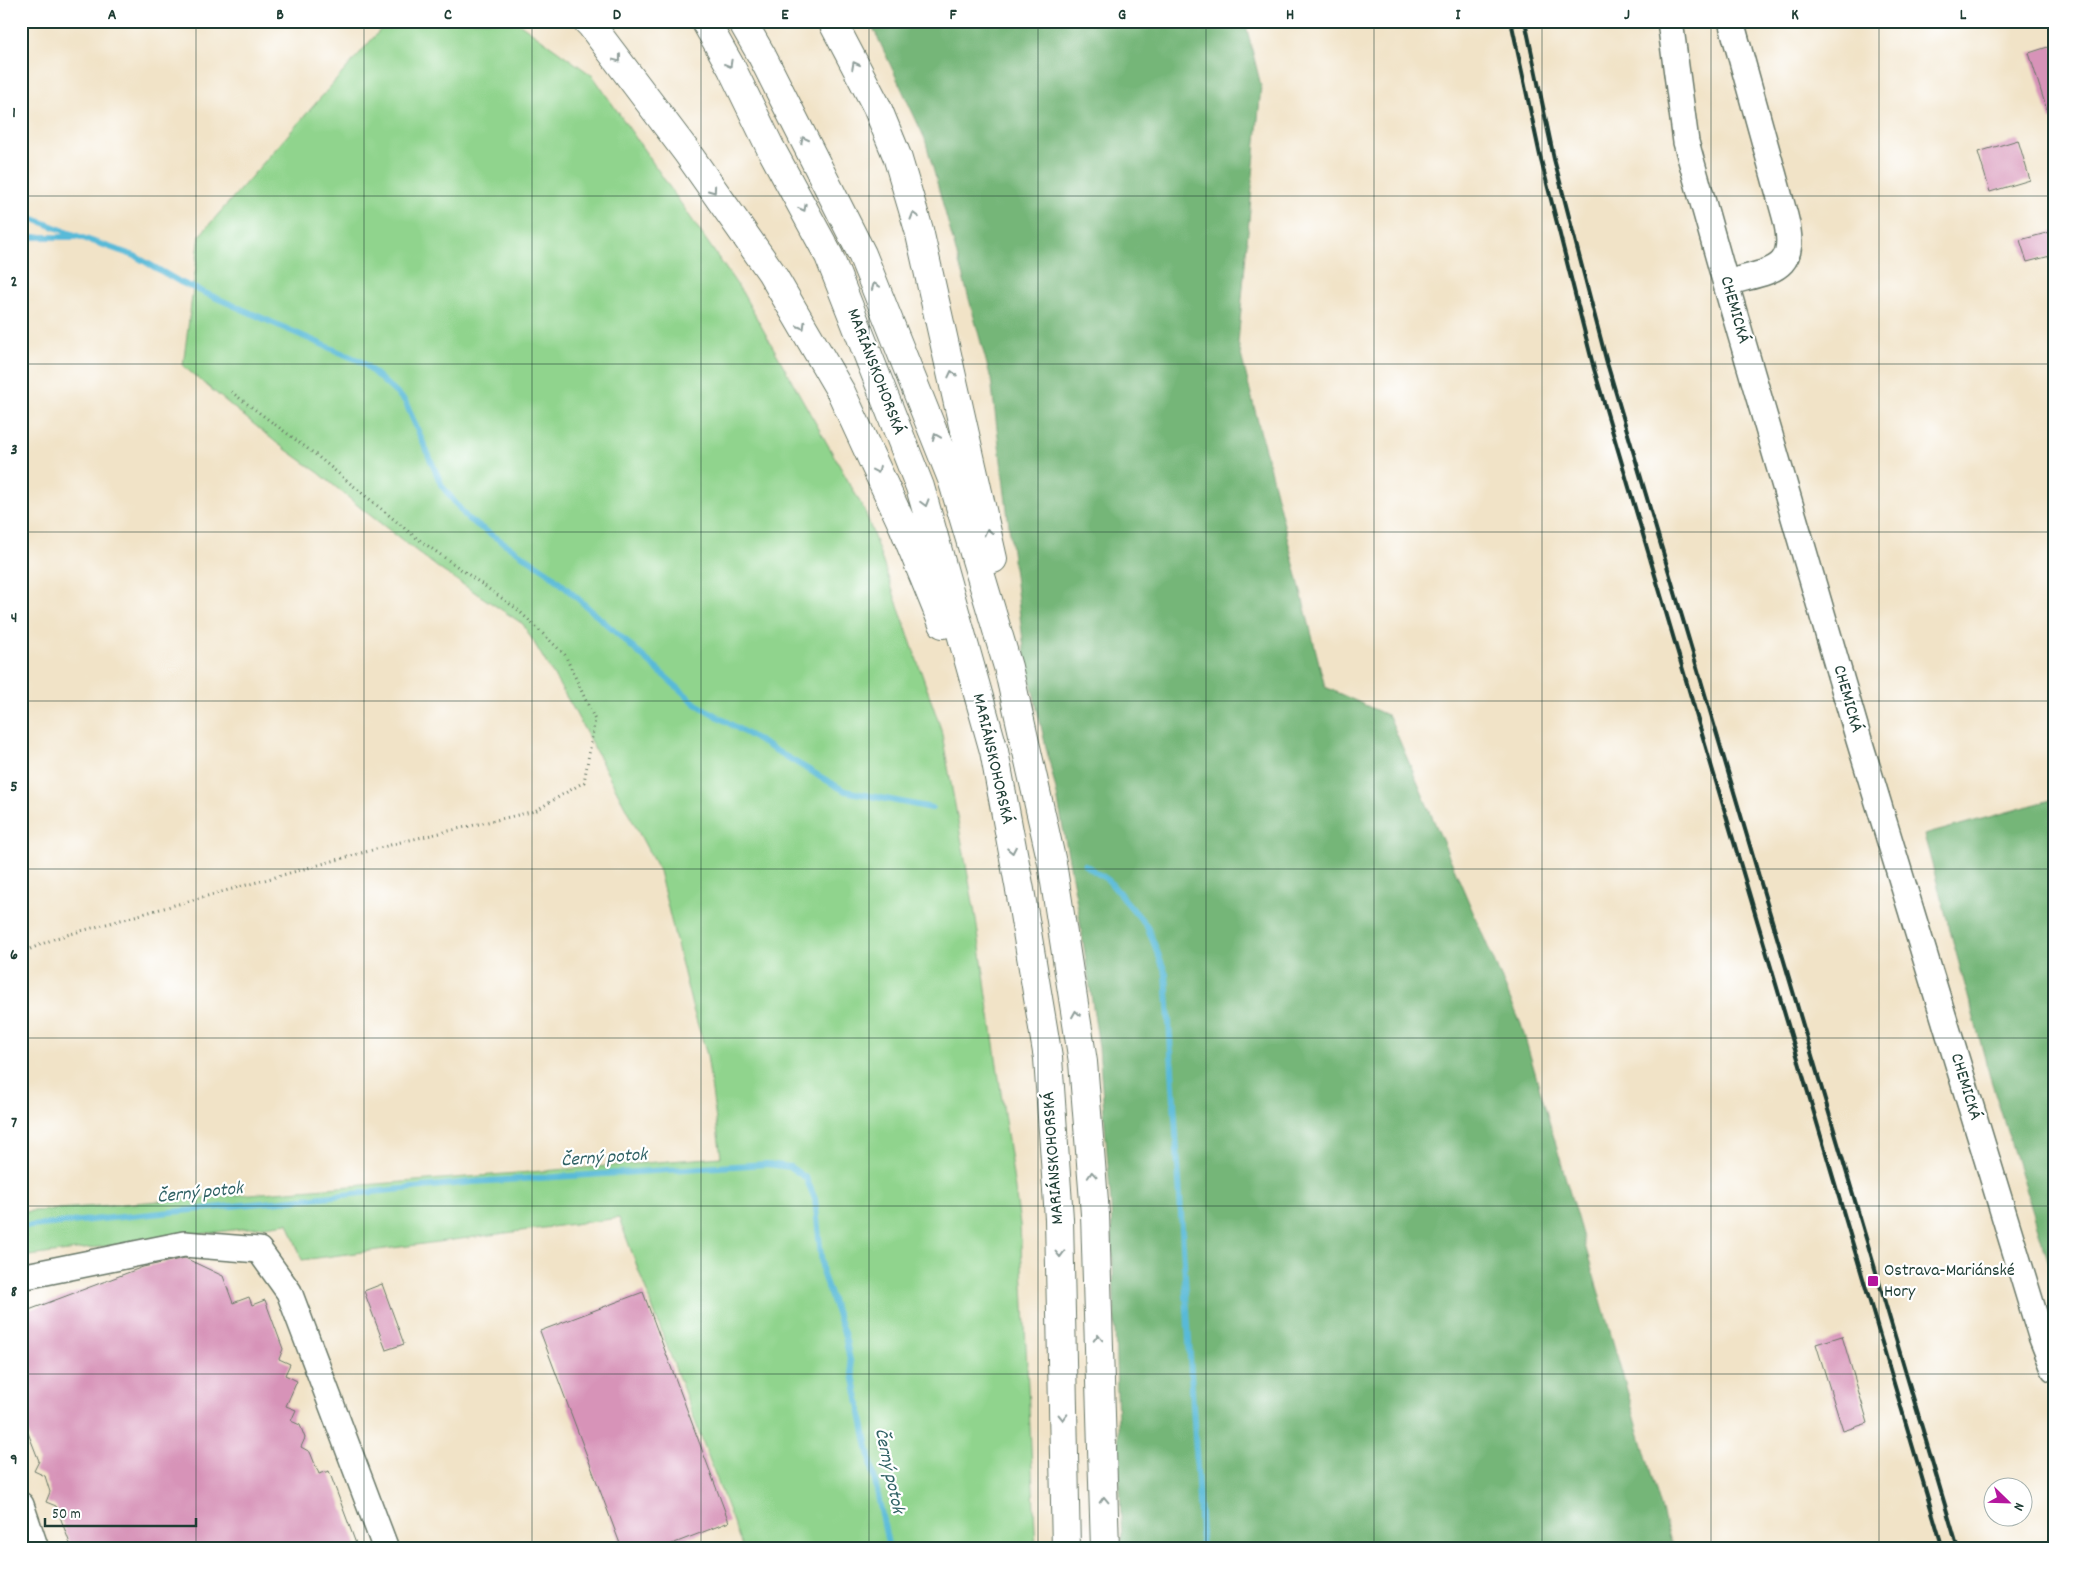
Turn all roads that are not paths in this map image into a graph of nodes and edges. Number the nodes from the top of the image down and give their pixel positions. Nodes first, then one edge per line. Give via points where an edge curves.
1 (587, 21) edge
2 (704, 21) edge
3 (742, 21) edge
4 (832, 21) edge
5 (1670, 21) edge
6 (1731, 21) edge
7 (1726, 283) junction
8 (1008, 667) junction
9 (994, 751) junction
10 (21, 1278) edge
11 (2054, 1369) edge
12 (21, 1505) edge
13 (36, 1549) edge
14 (386, 1549) edge
15 (1066, 1549) edge
16 (1105, 1549) edge

1 -> 9 main road via 680,143 771,272 841,392 903,526
2 -> 9 main road, MARIÁNSKOHORSKÁ via 829,256 920,487
8 -> 3 main road, MARIÁNSKOHORSKÁ via 952,479 862,254
8 -> 4 main road via 994,563 918,230 891,140
5 - 7 street, CHEMICKÁ via 1686,142
6 - 7 street via 1790,244 1788,256 1782,264
7 - 11 street, CHEMICKÁ via 1859,740 2041,1336
16 -> 8 main road, MARIÁNSKOHORSKÁ via 1095,1214 1083,1062 1052,863
9 -> 15 main road, MARIÁNSKOHORSKÁ via 1048,1058 1059,1219
10 - 14 street via 184,1244 259,1250 289,1292
12 - 13 street

